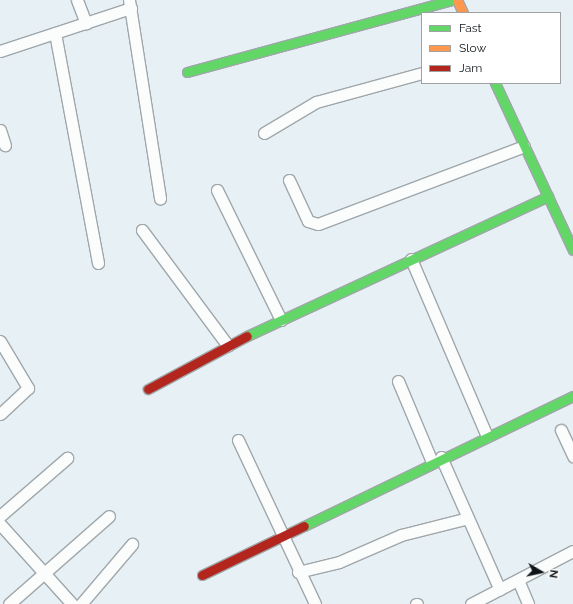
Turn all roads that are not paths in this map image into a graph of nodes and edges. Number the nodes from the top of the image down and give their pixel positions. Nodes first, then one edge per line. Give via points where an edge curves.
1 (77, 0) edge
2 (452, 0) edge
3 (457, 0) edge
4 (130, 4) edge
5 (463, 12) edge
6 (86, 23) junction
7 (55, 33) junction
8 (0, 51) edge
9 (187, 72) dead end
10 (421, 72) edge
11 (495, 84) edge
12 (0, 130) edge
13 (264, 133) dead end
14 (5, 145) dead end
15 (524, 146) junction
16 (289, 180) dead end
17 (217, 190) dead end
18 (548, 196) junction
19 (160, 199) dead end
20 (142, 230) dead end
21 (573, 250) edge
22 (411, 259) junction
23 (98, 262) dead end
24 (281, 320) junction
25 (0, 341) edge
26 (228, 346) junction
27 (398, 381) dead end
28 (148, 389) dead end
29 (573, 396) edge
30 (0, 414) edge
31 (561, 430) dead end
32 (487, 436) junction
33 (238, 440) dead end
34 (573, 456) edge
35 (67, 458) dead end
36 (436, 459) junction
37 (0, 516) edge
38 (109, 516) dead end
39 (468, 518) junction
40 (0, 524) edge
41 (281, 536) junction
42 (132, 544) dead end
43 (573, 551) edge
44 (298, 572) junction
45 (44, 575) junction
46 (202, 575) dead end
47 (518, 580) junction
48 (500, 590) junction
49 (10, 604) edge
50 (72, 604) edge
51 (81, 604) edge
52 (315, 604) edge
53 (471, 604) edge
54 (528, 604) edge

1 - 6 street
2 - 9 street
3 - 5 street
4 - 6 street
4 - 19 street
6 - 7 street
7 - 8 street
7 - 23 street
10 - 13 street via 316,102
11 - 15 street
12 - 14 street
15 - 16 street via 318,224 308,221
15 - 18 street
17 - 24 street
18 - 21 street
18 - 22 street
20 - 26 street
22 - 24 street
22 - 32 street
24 - 26 street
25 - 30 street via 28,388
26 - 28 street
27 - 36 street
29 - 32 street
31 - 34 street
32 - 36 street
33 - 41 street
35 - 37 street
36 - 39 street
36 - 41 street
38 - 45 street
39 - 44 street via 401,535 338,562
39 - 48 street
40 - 45 street
41 - 44 street
41 - 46 street
42 - 51 street
43 - 47 street
44 - 52 street
45 - 49 street
45 - 50 street
47 - 48 street
47 - 54 street
48 - 53 street

